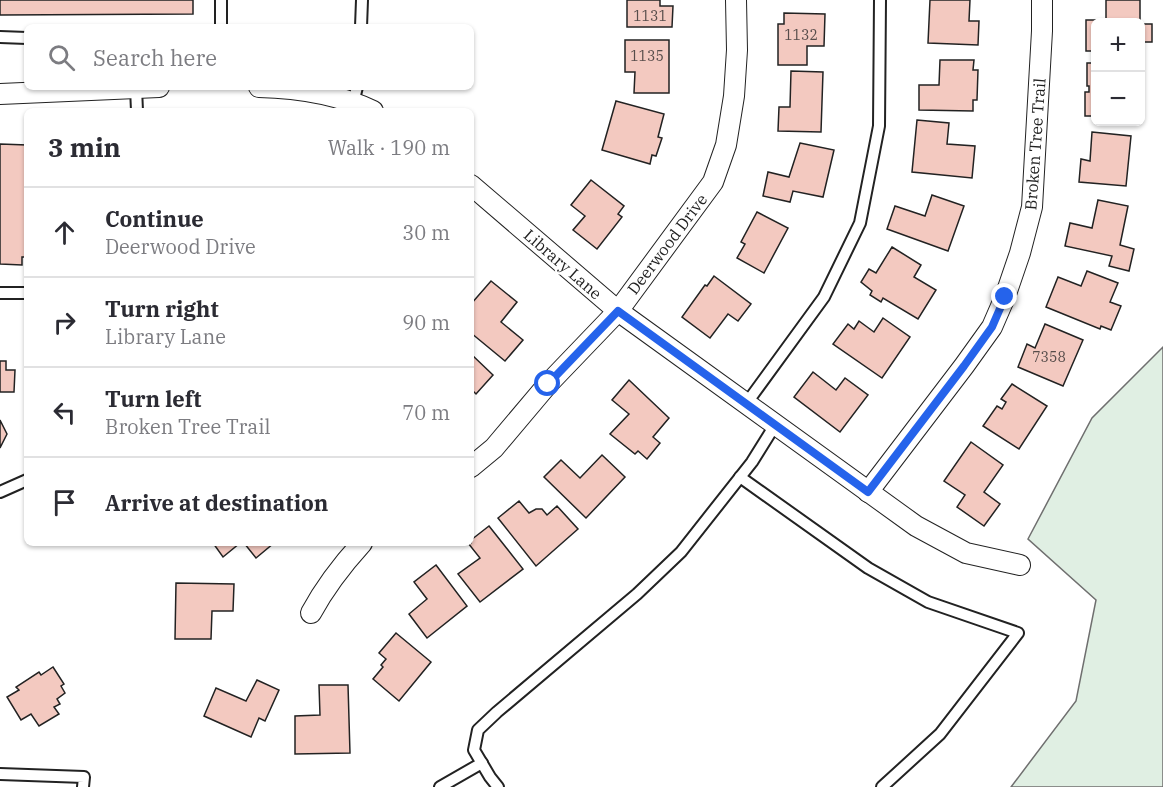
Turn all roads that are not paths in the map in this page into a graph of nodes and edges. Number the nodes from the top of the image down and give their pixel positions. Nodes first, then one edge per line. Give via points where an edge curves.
1 (221, 0) edge
2 (362, 0) edge
3 (736, 0) edge
4 (880, 0) edge
5 (1042, 0) edge
6 (221, 24) edge
7 (361, 24) edge
8 (0, 37) edge
9 (24, 38) edge
10 (91, 90) edge
11 (136, 90) edge
12 (296, 90) edge
13 (0, 94) edge
14 (355, 95) edge
15 (137, 108) edge
16 (370, 108) edge
17 (474, 188) edge
18 (0, 293) edge
19 (24, 293) edge
20 (618, 311) junction
21 (746, 404) junction
22 (776, 425) junction
23 (474, 465) edge
24 (740, 477) junction
25 (24, 481) edge
26 (0, 492) edge
27 (868, 492) junction
28 (359, 546) edge
29 (1020, 565) dead end
30 (311, 612) dead end
31 (482, 763) junction
32 (0, 774) edge
33 (83, 787) edge
34 (440, 787) edge
35 (498, 787) edge
36 (882, 787) edge

1 - 6 lane
2 - 7 lane
3 - 20 street, Deerwood Drive via 734,96 726,145 713,182
4 - 21 lane via 879,126 860,223 824,297
5 - 27 street, Broken Tree Trail via 1032,207 1005,297 992,327
8 - 9 lane
10 - 13 street
11 - 15 lane
12 - 14 street via 333,97
14 - 16 street
17 - 20 street, Library Lane
18 - 19 lane
20 - 21 street, Library Lane
20 - 23 street, Deerwood Drive via 494,448
21 - 22 street, Library Lane
22 - 24 lane
22 - 27 street, Library Lane
24 - 31 lane via 674,559 478,730 474,750
24 - 36 lane via 868,568 928,602 1018,633 940,734
25 - 26 lane
27 - 29 street, Library Lane via 916,526 966,554
28 - 30 street via 323,590
31 - 34 lane
31 - 35 lane
32 - 33 lane via 84,777

